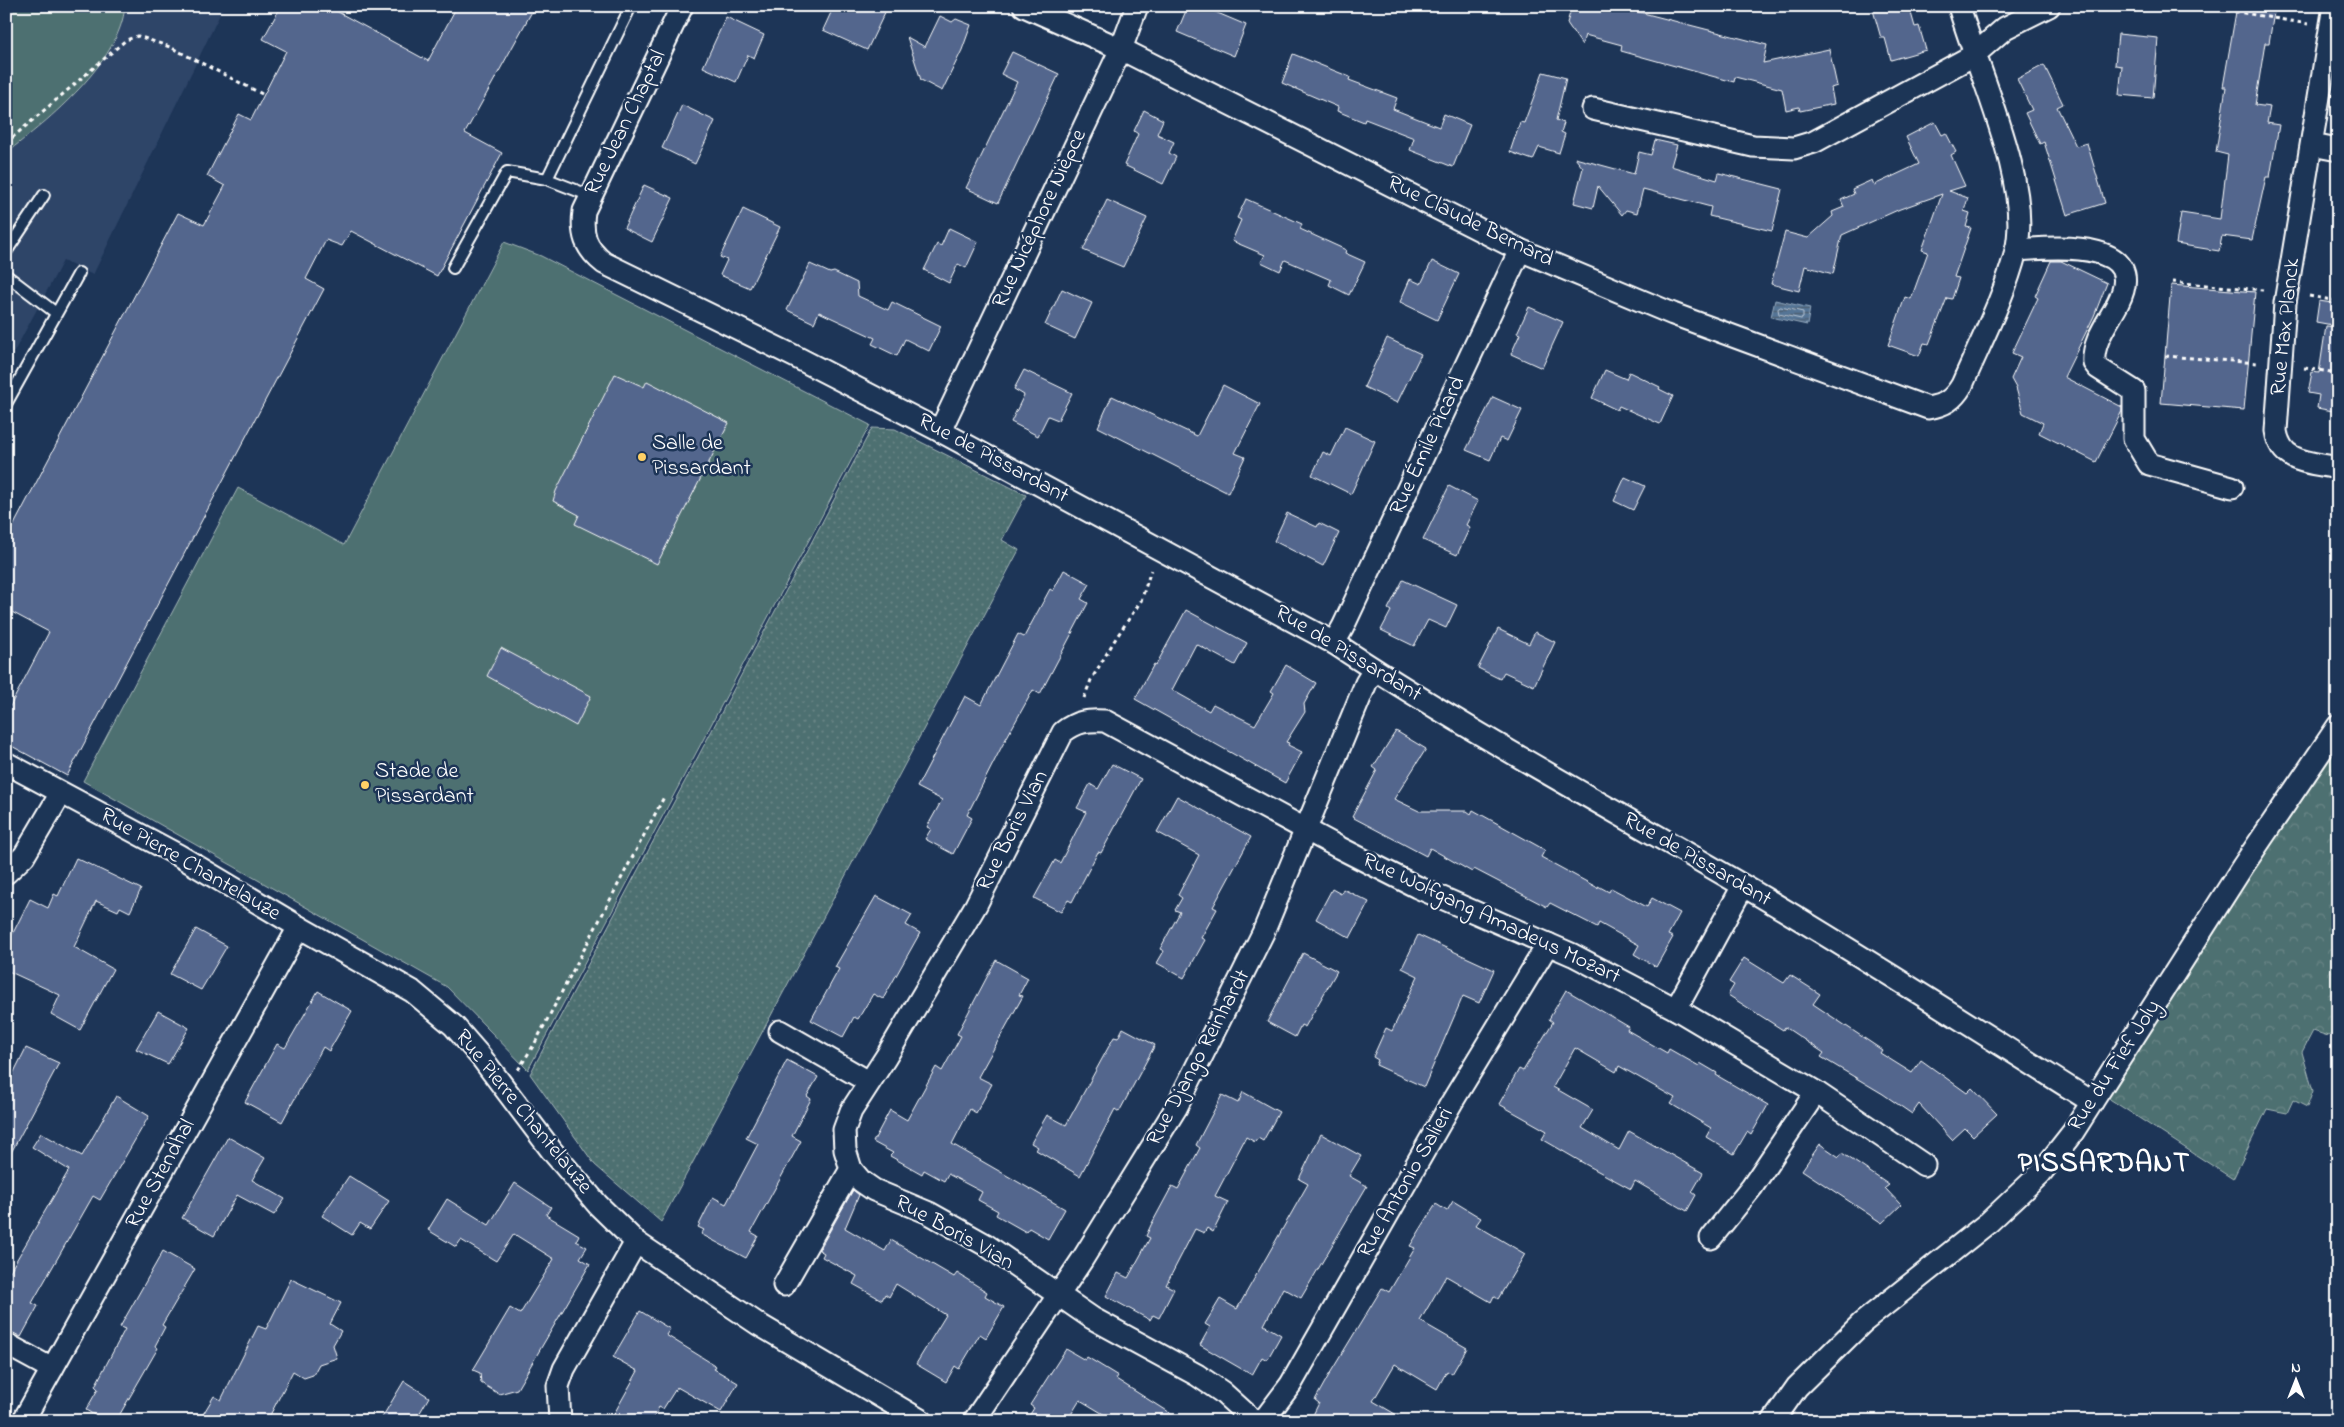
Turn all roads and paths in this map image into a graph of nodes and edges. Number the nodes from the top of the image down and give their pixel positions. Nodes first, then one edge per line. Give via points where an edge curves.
1 (631, 6) edge
2 (682, 6) edge
3 (1024, 6) edge
4 (1136, 6) edge
5 (1959, 6) edge
6 (2049, 6) edge
7 (2203, 6) edge
8 (2334, 6) edge
9 (2330, 28) junction
10 (1121, 49) junction
11 (1974, 56) junction
12 (2331, 57) edge
13 (264, 95) dead end
14 (1593, 109) dead end
15 (6, 143) edge
16 (2312, 145) junction
17 (2338, 150) edge
18 (547, 179) junction
19 (44, 195) dead end
20 (591, 196) junction
21 (585, 243) joint
22 (1520, 250) junction
23 (2016, 250) junction
24 (6, 252) edge
25 (453, 268) dead end
26 (79, 273) dead end
27 (6, 275) edge
28 (2172, 282) dead end
29 (2287, 292) junction
30 (2338, 301) edge
31 (56, 313) junction
32 (2165, 356) dead end
33 (2280, 365) junction
34 (2338, 373) edge
35 (6, 404) edge
36 (940, 431) junction
37 (2338, 468) edge
38 (2232, 487) dead end
39 (1158, 548) junction
40 (1334, 643) junction
41 (1374, 670) junction
42 (1083, 721) junction
43 (2338, 726) edge
44 (6, 763) edge
45 (61, 793) junction
46 (664, 797) dead end
47 (1305, 830) junction
48 (6, 872) edge
49 (1743, 886) junction
50 (299, 927) junction
51 (1548, 944) junction
52 (1676, 1009) junction
53 (780, 1031) dead end
54 (869, 1082) junction
55 (506, 1089) junction
56 (1816, 1092) junction
57 (2092, 1102) junction
58 (1924, 1165) dead end
59 (852, 1168) junction
60 (1710, 1238) dead end
61 (636, 1242) junction
62 (784, 1285) dead end
63 (1058, 1296) junction
64 (6, 1344) edge
65 (52, 1370) junction
66 (24, 1421) edge
67 (560, 1421) edge
68 (922, 1421) edge
69 (974, 1421) edge
70 (1254, 1421) edge
71 (1263, 1421) edge
72 (1773, 1421) edge

1 - 18 lane
2 - 20 street, Rue Jean Chaptal
3 - 10 street, Rue Claude Bernard
4 - 10 street, Rue Nicéphore Nièpce
5 - 11 street
6 - 11 street via 2005,28
7 - 9 path
8 - 9 street, Rue Max Planck
9 - 12 street, Rue Max Planck
10 - 22 street, Rue Claude Bernard
10 - 36 street, Rue Nicéphore Nièpce
11 - 14 street via 1814,142 1794,148 1753,146
11 - 23 street via 2003,134 2015,189 2019,225
12 - 16 street, Rue Max Planck
13 - 15 path via 170,47 138,36 126,40
16 - 17 street
16 - 29 street, Rue Max Planck
18 - 20 lane
18 - 25 lane via 507,172
19 - 24 lane
20 - 21 street, Rue Jean Chaptal via 584,211
21 - 36 street, Rue de Pissardant via 592,254 604,263
22 - 23 street, Rue Claude Bernard via 1673,314 1928,408 1942,406 1954,398 1998,302
22 - 40 street, Rue Émile Picard
23 - 38 street via 2067,247 2092,250 2119,264 2124,287 2095,346 2094,363 2134,391 2134,439 2149,464
26 - 31 lane
27 - 31 lane
28 - 29 path
29 - 30 path
29 - 33 street, Rue Max Planck
31 - 35 lane
32 - 33 path
33 - 34 path
33 - 37 street, Rue Max Planck via 2276,431 2282,450 2300,460
36 - 39 street, Rue de Pissardant
39 - 40 street, Rue de Pissardant
39 - 42 path via 1141,601 1091,680 1082,702
40 - 41 street, Rue de Pissardant
41 - 47 street, Rue Django Reinhardt
41 - 49 street, Rue de Pissardant
42 - 47 street via 1105,721
42 - 54 street, Rue Boris Vian via 1075,722 1063,732 976,905
43 - 57 street, Rue du Fief Joly via 2243,866
44 - 45 street, Rue Pierre Chantelauze
45 - 48 street via 24,856
45 - 50 street, Rue Pierre Chantelauze via 178,855
46 - 55 path via 535,1043
47 - 51 street, Rue Wolfgang Amadeus Mozart via 1417,886
47 - 63 street, Rue Django Reinhardt via 1263,933 1176,1108
49 - 52 street
49 - 57 street, Rue de Pissardant
50 - 55 street, Rue Pierre Chantelauze via 412,991 454,1026
50 - 65 street, Rue Stendhal
51 - 52 street, Rue Wolfgang Amadeus Mozart
51 - 71 street, Rue Antonio Salieri via 1452,1102 1291,1384
52 - 56 street, Rue Wolfgang Amadeus Mozart
53 - 54 street
54 - 59 street, Rue Boris Vian via 851,1111 844,1130 845,1150
55 - 61 street, Rue Pierre Chantelauze via 598,1206
56 - 58 street, Rue Wolfgang Amadeus Mozart
56 - 60 street via 1752,1187
57 - 72 street, Rue du Fief Joly via 2040,1174 1989,1222 1862,1323 1797,1387
59 - 62 street
59 - 63 street, Rue Boris Vian via 861,1182 929,1213 986,1245
61 - 67 street via 564,1369 558,1386
61 - 68 street, Rue Pierre Chantelauze via 758,1324
63 - 69 street, Rue Django Reinhardt
63 - 70 street, Rue Boris Vian via 1197,1375
64 - 65 street
65 - 66 street, Rue Stendhal

